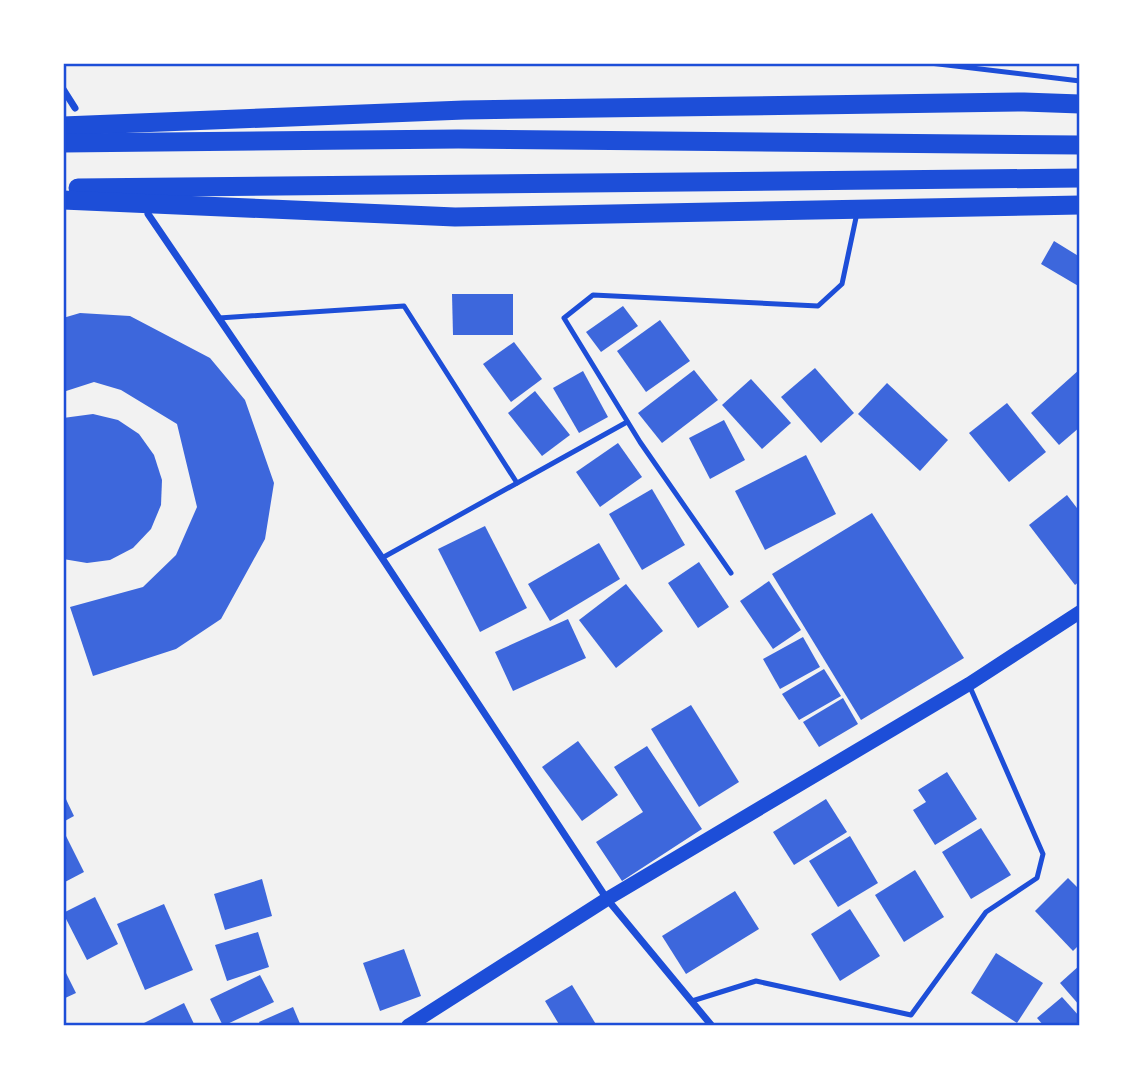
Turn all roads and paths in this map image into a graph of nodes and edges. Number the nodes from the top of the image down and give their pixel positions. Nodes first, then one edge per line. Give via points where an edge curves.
1 (930, 63) edge
2 (1080, 81) edge
3 (63, 89) edge
4 (1080, 104) edge
5 (75, 107) dead end
6 (63, 126) edge
7 (63, 144) edge
8 (1080, 145) edge
9 (1080, 178) edge
10 (63, 188) edge
11 (63, 200) edge
12 (1080, 205) edge
13 (857, 210) junction
14 (148, 214) dead end
15 (219, 318) junction
16 (627, 422) junction
17 (517, 483) junction
18 (382, 558) junction
19 (731, 573) dead end
20 (1080, 612) edge
21 (969, 684) junction
22 (607, 899) junction
23 (692, 1001) junction
24 (408, 1026) edge
25 (712, 1026) edge

1 - 2 lane
3 - 5 street
4 - 6 highway via 464,110
7 - 8 highway via 458,139
9 - 10 highway
11 - 13 highway via 455,218
12 - 13 highway
13 - 16 lane via 842,284 818,306 593,295 564,318
14 - 15 street
15 - 17 lane via 404,306
15 - 18 street
16 - 17 lane
16 - 19 lane
17 - 18 lane
18 - 22 street
20 - 21 main road
21 - 22 main road
21 - 23 lane via 1043,854 1037,878 986,912 911,1015 756,981
22 - 23 street
22 - 24 main road
23 - 25 street

